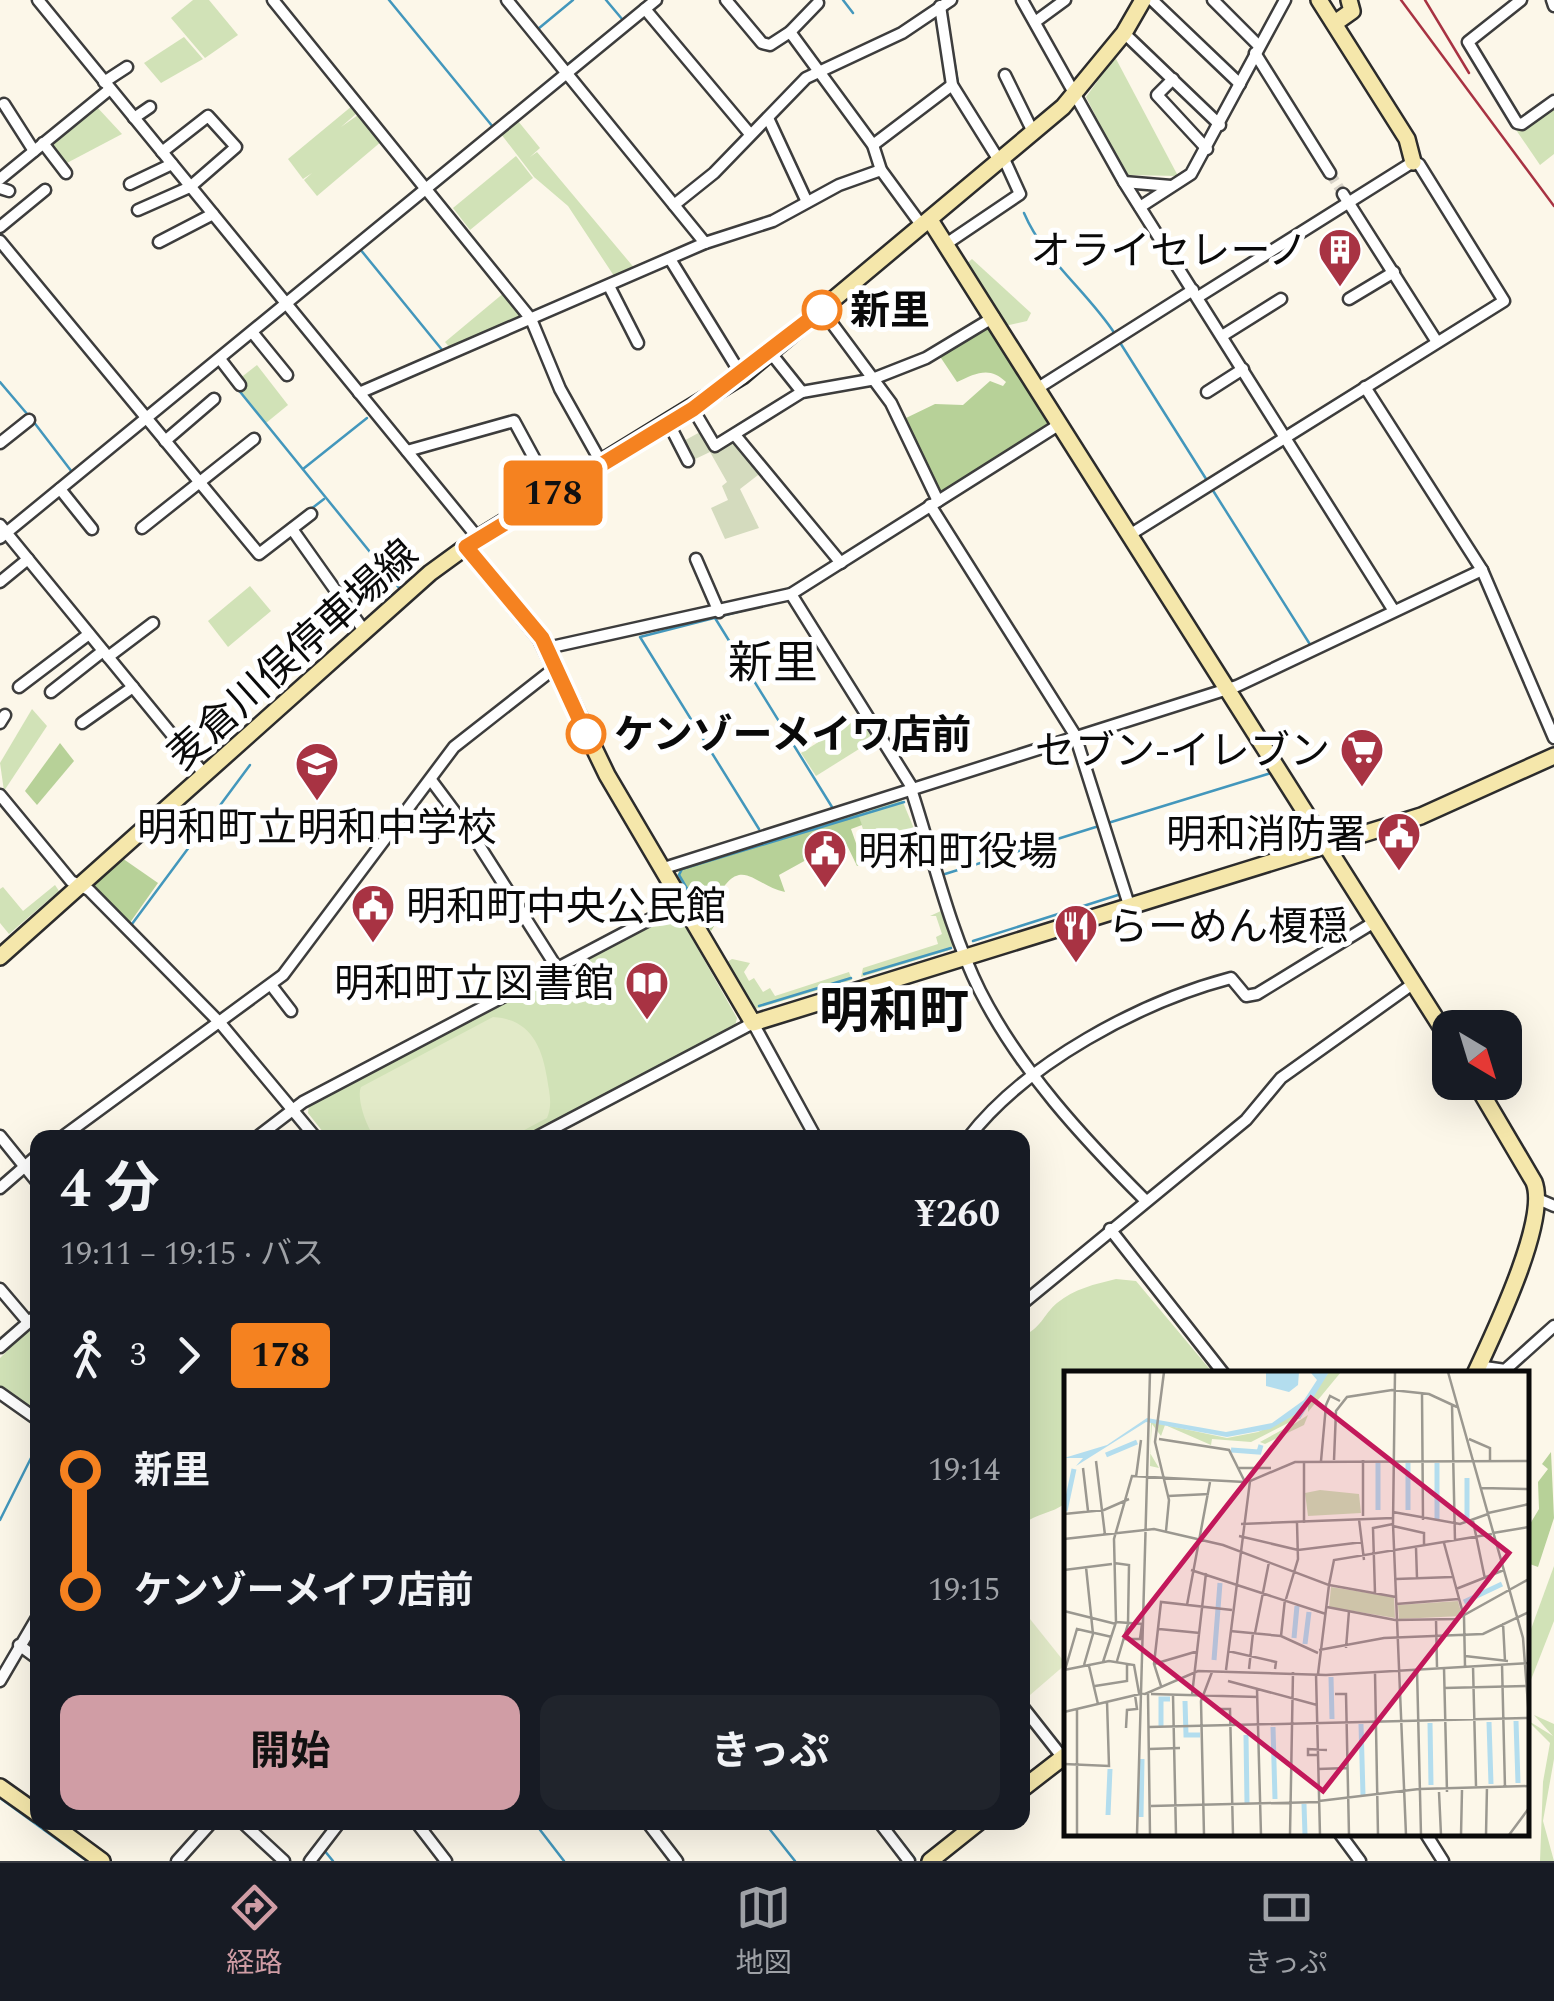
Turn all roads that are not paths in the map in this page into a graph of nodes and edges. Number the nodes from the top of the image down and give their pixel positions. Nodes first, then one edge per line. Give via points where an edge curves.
1 (38, 0) edge
2 (273, 0) edge
3 (508, 0) edge
4 (656, 0) edge
5 (951, 0) edge
6 (1022, 0) edge
7 (1066, 0) edge
8 (1143, 0) edge
9 (1152, 0) edge
10 (1213, 0) edge
11 (1319, 0) edge
12 (1349, 0) edge
13 (1521, 0) edge
14 (732, 2) edge
15 (818, 2) dead end
16 (1280, 2) edge
17 (940, 4) edge
18 (645, 9) junction
19 (1035, 22) junction
20 (1335, 23) junction
21 (790, 32) junction
22 (1124, 33) junction
23 (1257, 49) junction
24 (127, 67) dead end
25 (817, 70) junction
26 (566, 73) junction
27 (1005, 75) dead end
28 (1173, 79) junction
29 (1240, 84) junction
30 (107, 85) junction
31 (952, 85) junction
32 (1077, 92) junction
33 (1554, 100) edge
34 (4, 104) dead end
35 (150, 107) dead end
36 (134, 118) junction
37 (768, 118) junction
38 (1220, 125) junction
39 (750, 134) junction
40 (1034, 134) junction
41 (872, 145) junction
42 (38, 147) junction
43 (1207, 149) junction
44 (162, 152) junction
45 (1002, 160) junction
46 (1412, 162) junction
47 (172, 164) junction
48 (880, 170) junction
49 (66, 172) dead end
50 (1330, 173) tunnel mouth
51 (0, 179) edge
52 (1124, 182) junction
53 (130, 184) dead end
54 (1172, 186) junction
55 (190, 187) junction
56 (426, 188) junction
57 (45, 190) dead end
58 (1346, 198) junction
59 (808, 202) junction
60 (674, 205) junction
61 (1140, 206) junction
62 (138, 210) dead end
63 (213, 214) junction
64 (926, 223) junction
65 (0, 227) edge
66 (0, 241) edge
67 (159, 242) dead end
68 (704, 243) junction
69 (946, 244) junction
70 (670, 259) junction
71 (1394, 272) junction
72 (609, 286) junction
73 (1195, 294) junction
74 (1281, 299) dead end
75 (1349, 300) dead end
76 (287, 304) junction
77 (822, 310) junction
78 (994, 317) junction
79 (532, 319) junction
80 (252, 332) junction
81 (1222, 336) junction
82 (1438, 342) junction
83 (638, 343) dead end
84 (770, 352) junction
85 (220, 359) junction
86 (1243, 369) junction
87 (286, 376) dead end
88 (742, 376) junction
89 (870, 380) junction
90 (240, 385) dead end
91 (1365, 387) junction
92 (1038, 388) junction
93 (802, 392) junction
94 (1207, 392) dead end
95 (359, 394) junction
96 (214, 400) dead end
97 (693, 409) junction
98 (146, 418) junction
99 (28, 420) dead end
100 (669, 424) junction
101 (1060, 424) junction
102 (736, 435) junction
103 (1285, 437) junction
104 (254, 439) dead end
105 (164, 440) junction
106 (0, 443) edge
107 (407, 452) junction
108 (688, 462) dead end
109 (602, 464) junction
110 (199, 482) junction
111 (60, 489) junction
112 (553, 493) junction
113 (934, 503) junction
114 (310, 514) dead end
115 (142, 528) dead end
116 (292, 528) junction
117 (92, 529) dead end
118 (2, 532) edge
119 (1131, 534) junction
120 (472, 543) junction
121 (696, 558) dead end
122 (28, 560) junction
123 (841, 563) junction
124 (1482, 570) junction
125 (0, 582) edge
126 (792, 594) junction
127 (1394, 611) junction
128 (719, 612) junction
129 (153, 623) dead end
130 (365, 632) junction
131 (89, 634) junction
132 (547, 648) junction
133 (106, 654) junction
134 (556, 666) junction
135 (132, 687) junction
136 (19, 688) dead end
137 (1228, 688) junction
138 (51, 692) dead end
139 (82, 723) dead end
140 (1076, 735) junction
141 (1554, 738) edge
142 (1554, 756) edge
143 (205, 775) junction
144 (431, 780) junction
145 (912, 789) junction
146 (0, 794) edge
147 (162, 813) junction
148 (189, 837) dead end
149 (1327, 844) junction
150 (661, 869) junction
151 (80, 886) junction
152 (681, 903) junction
153 (1129, 905) junction
154 (1376, 921) junction
155 (3, 948) edge
156 (964, 955) junction
157 (557, 968) junction
158 (1414, 982) junction
159 (271, 984) junction
160 (291, 1011) dead end
161 (1432, 1012) edge
162 (753, 1023) junction
163 (221, 1024) junction
164 (1035, 1073) junction
165 (1486, 1100) edge
166 (293, 1109) junction
167 (72, 1130) edge
168 (266, 1130) edge
169 (310, 1130) edge
170 (550, 1130) edge
171 (812, 1130) edge
172 (974, 1130) edge
173 (0, 1136) edge
174 (30, 1161) edge
175 (24, 1166) junction
176 (30, 1173) edge
177 (0, 1188) edge
178 (1145, 1200) junction
179 (1549, 1202) edge
180 (1110, 1230) junction
181 (0, 1289) edge
182 (1030, 1297) edge
183 (30, 1315) edge
184 (30, 1321) edge
185 (1554, 1326) edge
186 (0, 1347) edge
187 (1476, 1370) edge
188 (1222, 1371) edge
189 (0, 1393) edge
190 (30, 1414) edge
191 (30, 1629) edge
192 (20, 1645) junction
193 (30, 1653) edge
194 (0, 1681) edge
195 (1030, 1715) edge
196 (1064, 1756) edge
197 (1064, 1758) edge
198 (1030, 1783) edge
199 (0, 1787) edge
200 (30, 1808) edge
201 (60, 1830) edge
202 (205, 1830) edge
203 (251, 1830) edge
204 (334, 1830) edge
205 (422, 1830) edge
206 (652, 1830) edge
207 (885, 1830) edge
208 (969, 1830) edge
209 (1341, 1836) edge
210 (1427, 1836) edge
211 (102, 1861) edge
212 (177, 1861) edge
213 (284, 1861) edge
214 (310, 1861) edge
215 (446, 1861) edge
216 (677, 1861) edge
217 (909, 1861) edge
218 (930, 1861) edge
219 (1360, 1861) edge
220 (1443, 1861) edge

1 - 30 street
2 - 56 street
3 - 26 street
4 - 18 street
5 - 17 street
6 - 19 street
7 - 19 street
8 - 22 street, 麦倉川俣停車場線
9 - 29 street
10 - 23 street
11 - 20 street
12 - 20 street via 1352,11
13 - 33 street via 1468,42 1518,123
14 - 21 street via 762,43
15 - 21 street
16 - 23 street
17 - 25 street via 902,34
17 - 31 street
18 - 26 street
18 - 39 street
19 - 32 street
20 - 46 street via 1408,139
21 - 25 street
22 - 28 street
22 - 32 street, 麦倉川俣停車場線
23 - 29 street
23 - 50 street
24 - 30 street
25 - 37 street
25 - 41 street
26 - 56 street
26 - 60 street
27 - 40 street
28 - 38 street
28 - 43 street via 1158,95
29 - 38 street
30 - 36 street
30 - 42 street
31 - 41 street
31 - 45 street
32 - 40 street, 麦倉川俣停車場線
32 - 52 street
34 - 42 street
35 - 36 street
36 - 44 street
37 - 39 street
37 - 59 street
38 - 43 street
39 - 60 street
40 - 45 street, 麦倉川俣停車場線
41 - 48 street
42 - 49 street
42 - 51 street
43 - 54 street
44 - 47 street
44 - 55 street via 212,117 235,150
45 - 64 street, 麦倉川俣停車場線
45 - 69 street via 1020,194
46 - 58 street
46 - 82 street via 1504,300
47 - 53 street
47 - 55 street
48 - 59 street
48 - 64 street
52 - 54 street
52 - 61 street
54 - 61 street
55 - 62 street
55 - 63 street
56 - 76 street
56 - 79 street
57 - 65 street
58 - 71 street
58 - 73 street
59 - 68 street
60 - 68 street
61 - 73 street
63 - 67 street
63 - 76 street
64 - 69 street
64 - 77 street, 麦倉川俣停車場線
66 - 98 street
68 - 70 street
69 - 78 street
70 - 72 street
70 - 88 street
71 - 75 street
71 - 82 street
72 - 79 street
72 - 83 street
73 - 81 street
73 - 92 street
74 - 81 street
76 - 80 street
76 - 95 street
77 - 84 street, 麦倉川俣停車場線
77 - 89 street
78 - 89 street via 926,358
78 - 92 street
79 - 95 street
79 - 109 street via 560,389
80 - 85 street
80 - 87 street
81 - 86 street
82 - 91 street
84 - 88 street, 麦倉川俣停車場線
84 - 93 street
85 - 90 street
85 - 98 street
86 - 94 street
86 - 103 street
88 - 97 street, 麦倉川俣停車場線
89 - 93 street
89 - 113 street via 891,403
91 - 103 street
91 - 124 street
92 - 101 street
93 - 102 street
95 - 107 street
96 - 105 street
97 - 100 street, 麦倉川俣停車場線
97 - 102 street via 715,446
98 - 105 street
98 - 111 street
99 - 106 street
100 - 108 street
100 - 109 street, 麦倉川俣停車場線
101 - 113 street
101 - 119 street
102 - 123 street
103 - 119 street
103 - 127 street
104 - 110 street
105 - 110 street
107 - 112 street via 514,421
107 - 120 street
109 - 112 street, 麦倉川俣停車場線
110 - 115 street
110 - 116 street via 259,554
111 - 117 street
111 - 118 street
112 - 120 street, 麦倉川俣停車場線
113 - 123 street
113 - 140 street
114 - 116 street
116 - 130 street
118 - 122 street
119 - 137 street
120 - 130 street, 麦倉川俣停車場線
120 - 132 street
121 - 128 street
122 - 125 street
122 - 131 street
123 - 126 street
124 - 127 street
124 - 141 street
126 - 128 street
126 - 145 street
127 - 137 street
128 - 132 street
129 - 133 street
130 - 143 street, 麦倉川俣停車場線
131 - 133 street
131 - 136 street
132 - 134 street
133 - 135 street
133 - 138 street
134 - 144 street via 454,747
134 - 150 street via 601,764
135 - 139 street
135 - 143 street
137 - 140 street
137 - 149 street
140 - 145 street
140 - 153 street
142 - 149 street via 1421,816
143 - 147 street, 麦倉川俣停車場線
144 - 157 street
144 - 159 street
145 - 150 street
145 - 156 street
146 - 151 street
147 - 148 street
147 - 151 street, 麦倉川俣停車場線
149 - 153 street
149 - 154 street
150 - 152 street
151 - 155 street, 麦倉川俣停車場線
151 - 163 street
152 - 157 street
152 - 162 street
153 - 156 street
154 - 158 street
154 - 164 street via 1258,994 1246,996 1231,978 1175,997
156 - 162 street
156 - 164 street via 1002,1032
157 - 166 street
158 - 161 street
158 - 178 street via 1281,1078 1246,1120
159 - 160 street
159 - 163 street
162 - 170 street
162 - 171 street
163 - 166 street
163 - 167 street
164 - 172 street
164 - 178 street via 1084,1139
165 - 179 street
166 - 168 street
166 - 169 street
173 - 175 street
174 - 175 street
175 - 176 street
175 - 177 street
178 - 180 street
179 - 187 street
180 - 182 street
180 - 188 street
181 - 183 street
184 - 186 street
185 - 187 street via 1505,1370
189 - 190 street
191 - 192 street
192 - 193 street
192 - 194 street
195 - 196 street
197 - 198 street
199 - 200 street
201 - 211 street
202 - 212 street
203 - 213 street
204 - 214 street
205 - 215 street
206 - 216 street
207 - 217 street
208 - 218 street
209 - 219 street
210 - 220 street

